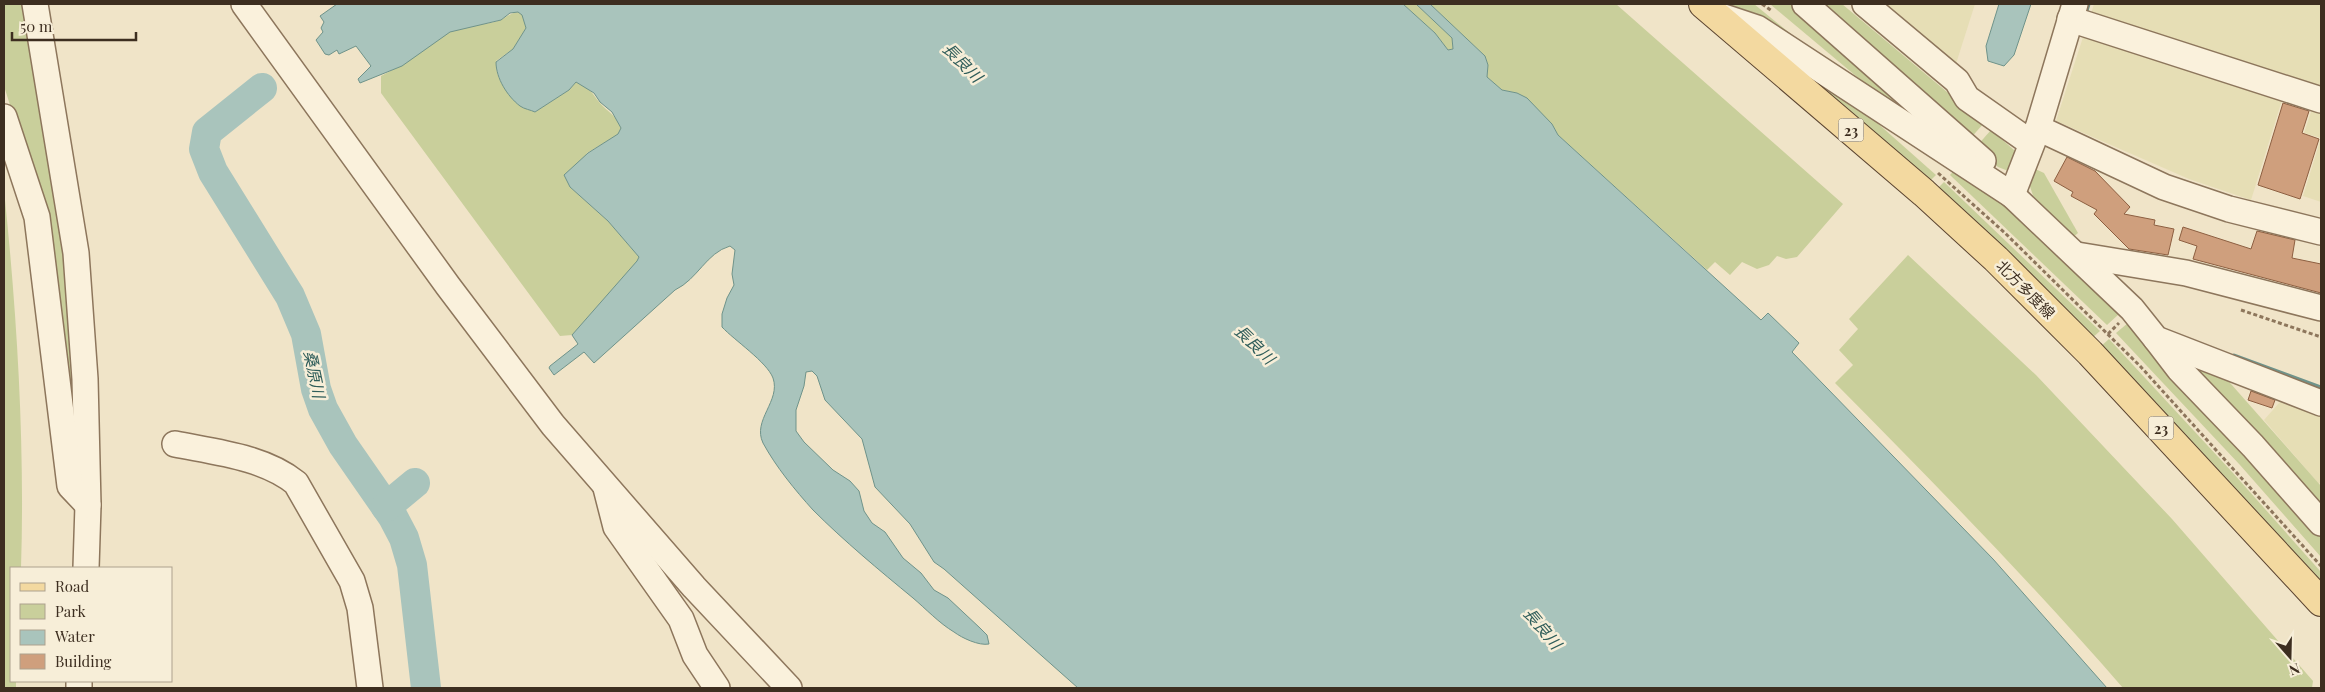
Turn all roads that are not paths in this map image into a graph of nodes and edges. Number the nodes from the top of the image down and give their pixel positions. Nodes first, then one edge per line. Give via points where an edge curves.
1 (35, 4) edge
2 (244, 4) edge
3 (1805, 4) edge
4 (1865, 4) edge
5 (1709, 9) edge
6 (2073, 11) edge
7 (2321, 100) edge
8 (4, 117) edge
9 (2035, 135) junction
10 (2007, 191) junction
11 (2321, 232) edge
12 (2076, 255) junction
13 (2321, 308) edge
14 (2156, 339) junction
15 (2321, 403) edge
16 (175, 444) dead end
17 (604, 481) junction
18 (88, 505) junction
19 (2321, 523) edge
20 (86, 567) edge
21 (2321, 602) edge
22 (370, 688) edge
23 (717, 688) edge
24 (789, 688) edge

1 - 18 street via 76,253 86,379
2 - 17 street via 518,379 553,425
3 - 10 street via 1995,171
4 - 9 street via 1957,81 1967,98
5 - 10 street via 1757,28
5 - 21 main road, 北方多度線 / 23 via 1996,259 2090,353
6 - 7 street
6 - 9 street
8 - 18 street via 37,217 70,486
9 - 10 street
9 - 11 street via 2164,187 2229,209
10 - 12 street
12 - 13 street via 2186,273
12 - 14 street via 2132,310
14 - 15 street
14 - 19 street via 2179,369
16 - 22 street via 229,455 283,472 296,483 352,581 360,608
17 - 23 street via 616,527 680,619 695,655
17 - 24 street via 706,601
18 - 20 street

